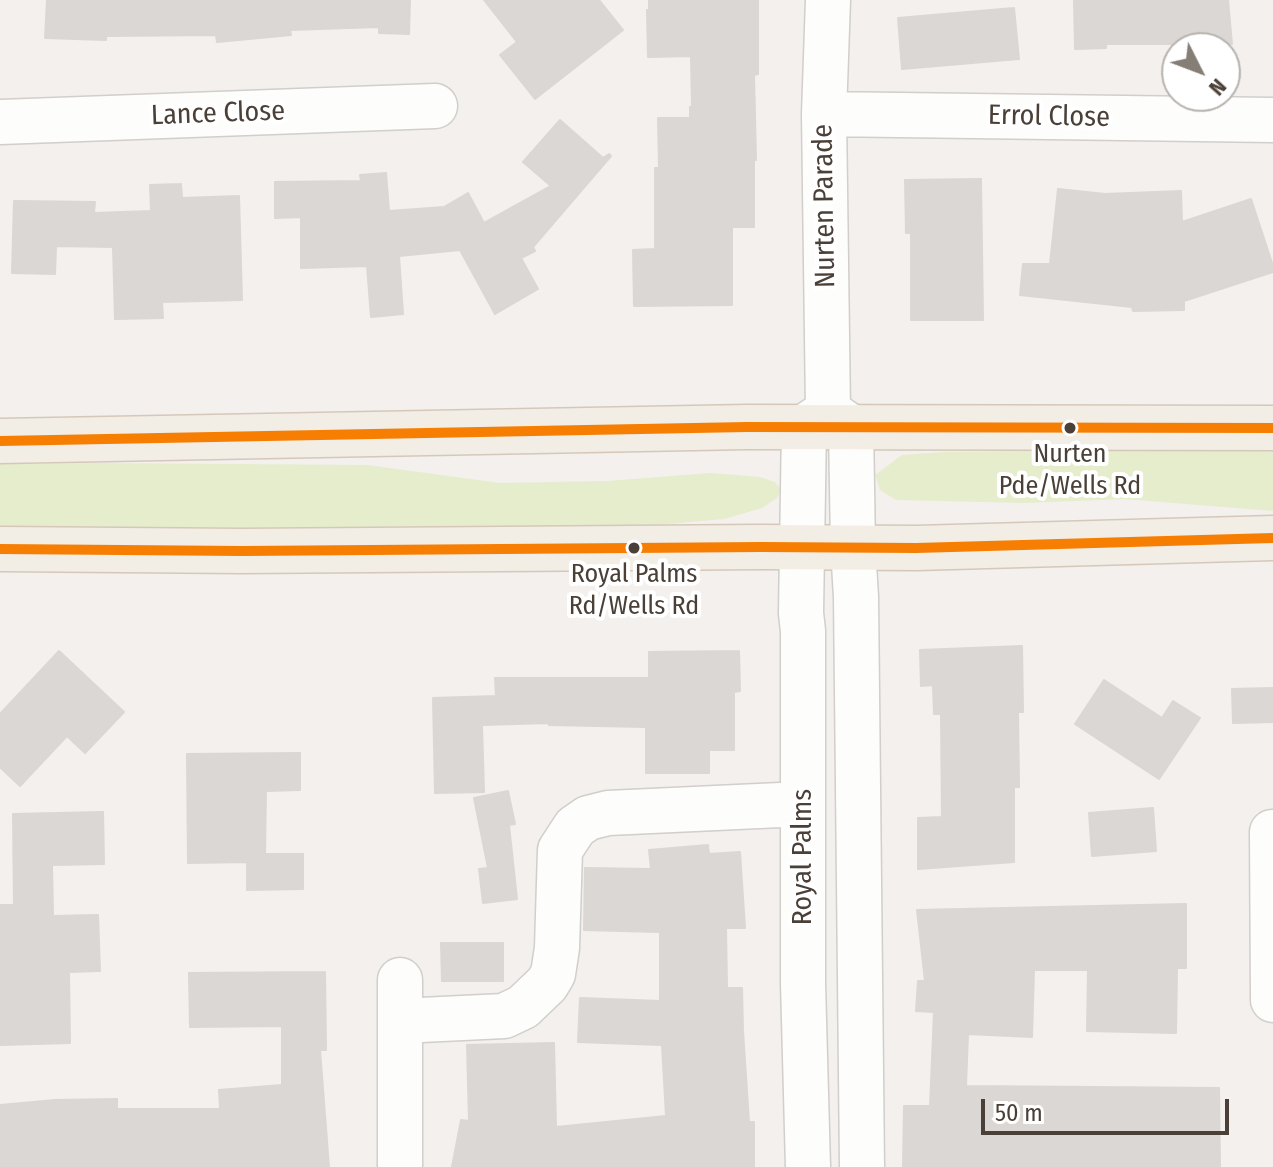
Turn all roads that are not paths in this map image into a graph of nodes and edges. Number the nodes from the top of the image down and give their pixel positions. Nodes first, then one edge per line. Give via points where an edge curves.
1 (828, 0) edge
2 (435, 106) dead end
3 (824, 114) junction
4 (1273, 120) edge
5 (0, 122) edge
6 (828, 422) junction
7 (1273, 428) edge
8 (0, 441) edge
9 (1273, 538) edge
10 (801, 547) junction
11 (853, 547) junction
12 (0, 549) edge
13 (802, 804) junction
14 (1272, 832) edge
15 (803, 983) junction
16 (860, 983) junction
17 (1273, 1000) edge
18 (400, 1167) edge
19 (808, 1167) edge
20 (862, 1167) edge

1 - 3 street, Nurten Parade
2 - 5 street, Lance Close
3 - 4 street, Errol Close
3 - 6 street, Nurten Parade
6 - 7 main road
6 - 8 main road
6 - 10 street, Nurten Parade
6 - 11 street, Nurten Parade
9 - 11 main road
10 - 11 main road
10 - 12 main road
10 - 13 street, Royal Palms
11 - 16 street, Royal Palms
13 - 15 street, Royal Palms
13 - 18 street via 608,813 575,827 560,850 557,948 547,984 523,1007 504,1016 400,1001
14 - 17 street
15 - 16 street
15 - 19 street, Royal Palms
16 - 20 street, Royal Palms

